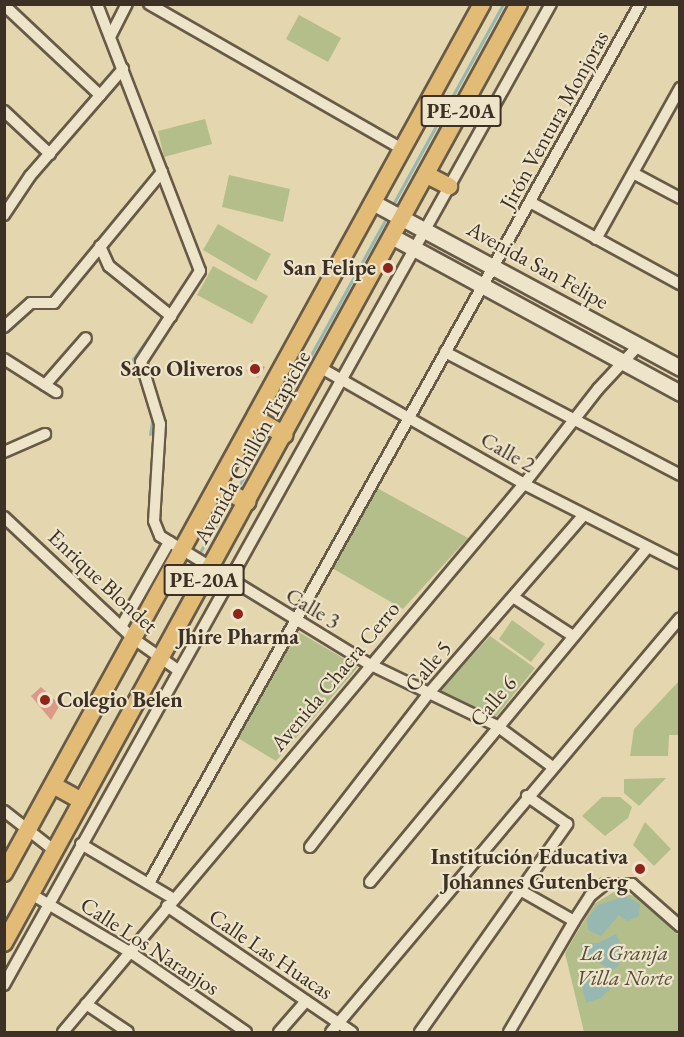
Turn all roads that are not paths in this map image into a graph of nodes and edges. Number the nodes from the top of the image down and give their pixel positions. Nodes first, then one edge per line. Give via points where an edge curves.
1 (97, 4) edge
2 (127, 4) edge
3 (149, 4) edge
4 (482, 4) edge
5 (519, 4) edge
6 (551, 4) edge
7 (640, 4) edge
8 (4, 5) edge
9 (110, 37) junction
10 (123, 69) junction
11 (680, 88) edge
12 (100, 94) junction
13 (4, 111) edge
14 (402, 149) junction
15 (50, 153) junction
16 (162, 172) junction
17 (633, 172) junction
18 (427, 175) junction
19 (449, 186) junction
20 (680, 198) edge
21 (530, 202) junction
22 (374, 203) junction
23 (6, 212) edge
24 (404, 218) junction
25 (425, 229) junction
26 (393, 237) junction
27 (596, 238) junction
28 (100, 246) junction
29 (414, 248) junction
30 (494, 267) junction
31 (680, 284) edge
32 (482, 286) junction
33 (171, 316) junction
34 (4, 327) edge
35 (86, 338) dead end
36 (638, 346) junction
37 (445, 352) junction
38 (4, 359) edge
39 (623, 362) junction
40 (680, 368) edge
41 (321, 369) junction
42 (340, 378) junction
43 (45, 385) junction
44 (56, 392) dead end
45 (680, 393) edge
46 (255, 418) junction
47 (410, 418) junction
48 (572, 419) junction
49 (45, 434) dead end
50 (285, 435) junction
51 (4, 452) edge
52 (680, 475) edge
53 (524, 484) junction
54 (218, 487) junction
55 (247, 502) junction
56 (584, 516) junction
57 (4, 517) edge
58 (175, 547) junction
59 (648, 547) junction
60 (680, 563) edge
61 (210, 570) junction
62 (229, 581) junction
63 (513, 597) junction
64 (680, 618) edge
65 (296, 621) junction
66 (127, 633) junction
67 (573, 636) junction
68 (160, 659) junction
69 (369, 664) junction
70 (178, 670) junction
71 (429, 693) junction
72 (497, 726) junction
73 (551, 766) junction
74 (53, 785) junction
75 (527, 796) junction
76 (82, 801) junction
77 (4, 812) edge
78 (28, 831) junction
79 (81, 844) junction
80 (310, 847) dead end
81 (55, 851) junction
82 (4, 873) edge
83 (370, 882) dead end
84 (149, 884) junction
85 (518, 889) junction
86 (32, 894) junction
87 (48, 903) junction
88 (170, 903) junction
89 (574, 921) junction
90 (680, 926) edge
91 (4, 943) edge
92 (130, 952) junction
93 (4, 985) edge
94 (306, 1001) junction
95 (86, 1004) junction
96 (335, 1028) edge
97 (63, 1032) edge
98 (128, 1032) edge
99 (246, 1032) edge
100 (279, 1032) edge
101 (352, 1032) edge
102 (420, 1032) edge
103 (509, 1032) edge

1 - 9 street
2 - 9 street
3 - 14 street
4 - 14 main road, Avenida Chillón Trapiche / PE-20A
5 - 18 main road, Avenida Chillón Trapiche / PE-20A
6 - 19 street
7 - 21 street, Jirón Ventura Monjoras
8 - 12 street
9 - 10 street
10 - 12 street
10 - 16 street
11 - 17 street
12 - 15 street
13 - 15 street
14 - 22 main road, Avenida Chillón Trapiche / PE-20A
15 - 23 street
16 - 28 street
16 - 33 street via 200,271
17 - 20 street
17 - 27 street
18 - 19 main road
18 - 24 main road, Avenida Chillón Trapiche / PE-20A
19 - 25 street
21 - 27 street
21 - 30 street, Jirón Ventura Monjoras
22 - 24 main road, Avenida San Felipe
22 - 46 main road, Avenida Chillón Trapiche / PE-20A
24 - 25 main road, Avenida San Felipe
24 - 26 main road, Avenida Chillón Trapiche / PE-20A
25 - 29 street
25 - 30 main road, Avenida San Felipe
26 - 29 main road, Avenida San Felipe
26 - 41 main road, Avenida Chillón Trapiche / PE-20A
27 - 31 street
28 - 33 street via 109,266
28 - 34 street via 54,303 31,303
29 - 32 main road, Avenida San Felipe
29 - 42 street
30 - 32 street, Jirón Ventura Monjoras
30 - 36 main road, Avenida San Felipe
32 - 37 street, Jirón Ventura Monjoras
32 - 39 main road, Avenida San Felipe
33 - 58 street via 141,362 160,424 154,522
35 - 43 street
36 - 39 street, Avenida Chacra Cerro
36 - 40 main road, Avenida San Felipe
37 - 47 street, Jirón Ventura Monjoras
37 - 48 street
38 - 43 street
39 - 45 main road, Avenida San Felipe
39 - 48 street, Avenida Chacra Cerro
41 - 42 street, Calle 2
41 - 50 main road, Avenida Chillón Trapiche / PE-20A
42 - 47 street, Calle 2
42 - 62 street
43 - 44 street
46 - 50 main road
46 - 54 main road, Avenida Chillón Trapiche / PE-20A
47 - 53 street, Calle 2
47 - 65 street, Jirón Ventura Monjoras
48 - 52 street
48 - 53 street, Avenida Chacra Cerro
49 - 51 street
50 - 55 main road, Avenida Chillón Trapiche / PE-20A
53 - 56 street, Calle 2
53 - 69 street, Avenida Chacra Cerro
54 - 55 main road
54 - 58 main road, Avenida Chillón Trapiche / PE-20A
55 - 61 main road, Avenida Chillón Trapiche / PE-20A
56 - 59 street, Calle 2
56 - 63 street, Calle 5
57 - 66 street, Enrique Blondet
58 - 61 street, Calle 3
58 - 66 main road, Avenida Chillón Trapiche / PE-20A
59 - 60 street, Calle 2
59 - 67 street, Calle 6
61 - 62 street, Calle 3
61 - 68 main road, Avenida Chillón Trapiche / PE-20A
62 - 65 street, Calle 3
62 - 70 street
63 - 67 street
63 - 71 street, Calle 5
64 - 73 street
65 - 69 street, Calle 3
65 - 84 street, Jirón Ventura Monjoras
66 - 68 street, Enrique Blondet
66 - 74 main road, Avenida Chillón Trapiche / PE-20A
67 - 72 street, Calle 6
68 - 70 street, Enrique Blondet
68 - 76 main road, Avenida Chillón Trapiche / PE-20A
69 - 71 street, Calle 3
69 - 88 street, Avenida Chacra Cerro
70 - 79 street
71 - 72 street, Calle 3
71 - 80 street, Calle 5
72 - 73 street, Calle 3
72 - 83 street, Calle 6
73 - 75 street
74 - 76 main road
74 - 78 main road, Avenida Chillón Trapiche / PE-20A
75 - 85 street via 567,824
75 - 96 street via 416,937
76 - 81 main road, Avenida Chillón Trapiche / PE-20A
77 - 78 street
78 - 81 street
78 - 82 main road, Avenida Chillón Trapiche / PE-20A
79 - 84 street, Calle Las Huacas
79 - 87 street
81 - 86 main road, Avenida Chillón Trapiche / PE-20A
84 - 88 street, Calle Las Huacas
85 - 89 street
85 - 102 street
86 - 87 street, Calle Los Naranjos
86 - 91 main road, Avenida Chillón Trapiche / PE-20A
87 - 92 street, Calle Los Naranjos
87 - 93 street
88 - 92 street, Avenida Chacra Cerro
88 - 94 street, Calle Las Huacas
89 - 90 street via 590,896 618,881 644,891
89 - 103 street
92 - 95 street, Avenida Chacra Cerro
92 - 99 street, Calle Los Naranjos
94 - 96 street, Calle Las Huacas
94 - 100 street
95 - 97 street, Avenida Chacra Cerro
95 - 98 street
96 - 101 street, Calle Las Huacas

